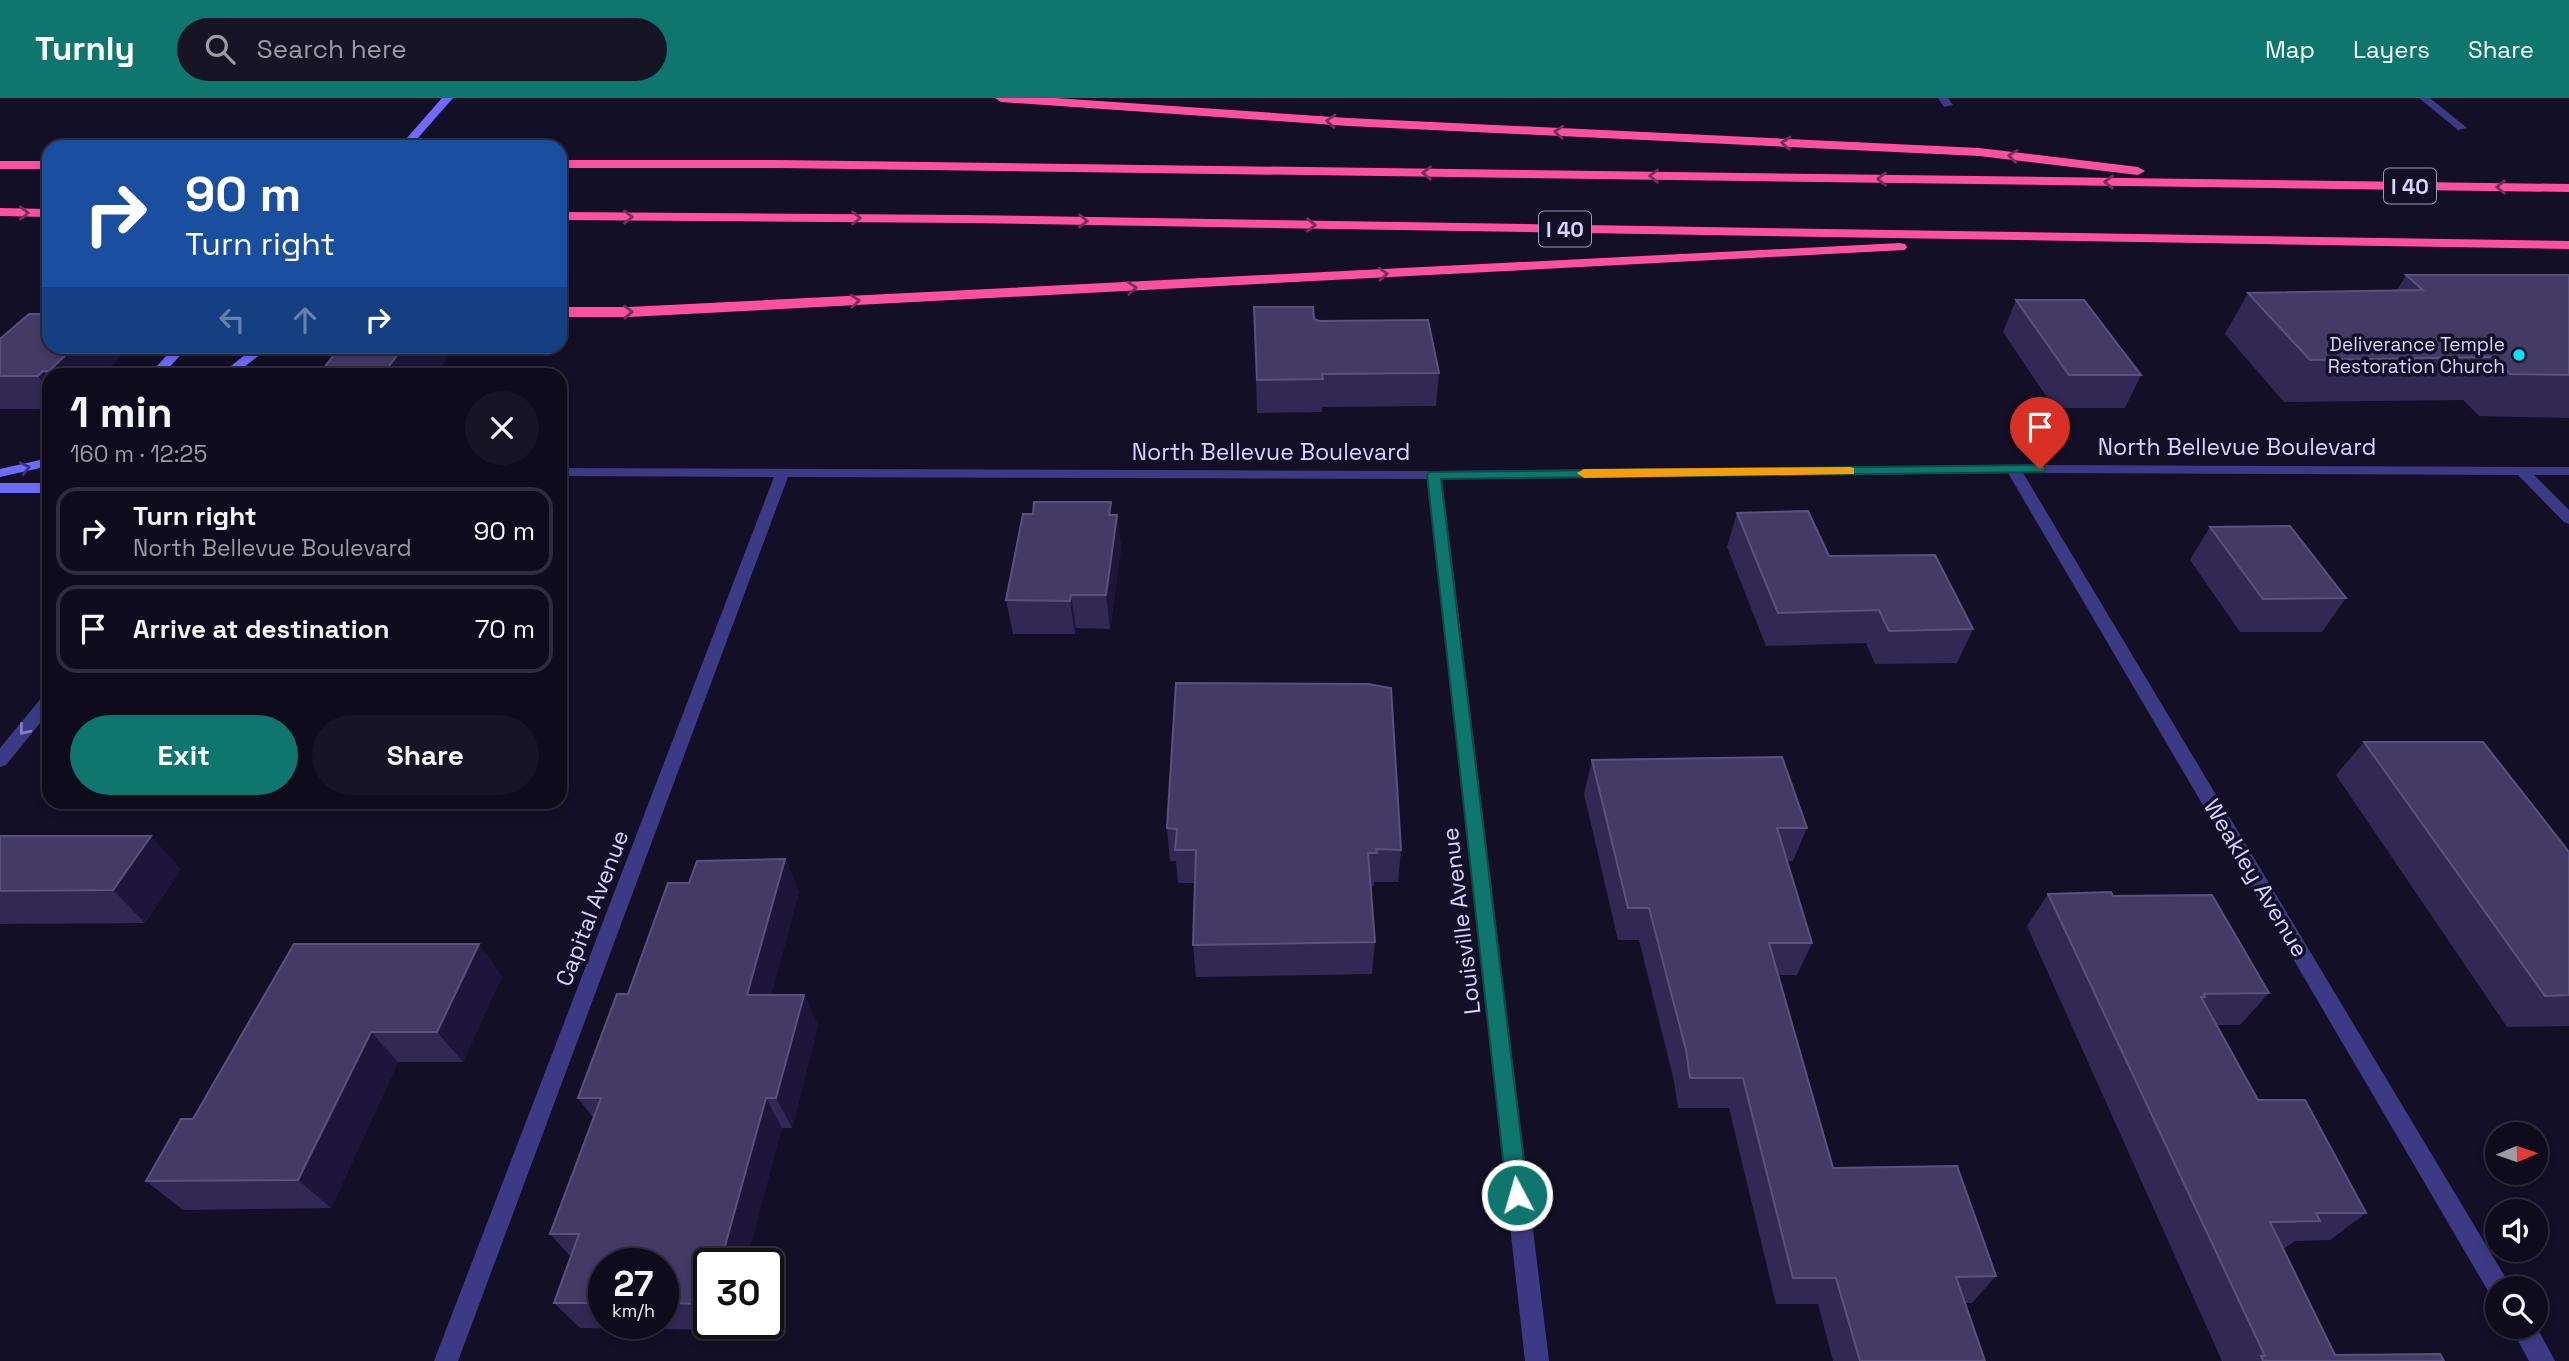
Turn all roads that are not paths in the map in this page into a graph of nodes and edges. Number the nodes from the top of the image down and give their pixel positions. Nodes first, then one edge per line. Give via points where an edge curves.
1 (448, 98) edge
2 (1001, 98) edge
3 (2424, 98) edge
4 (2462, 128) dead end
5 (410, 140) edge
6 (567, 164) edge
7 (0, 165) edge
8 (42, 165) edge
9 (2251, 184) junction
10 (2569, 188) edge
11 (0, 212) edge
12 (42, 213) edge
13 (567, 216) edge
14 (2101, 238) junction
15 (2569, 245) edge
16 (567, 312) edge
17 (175, 354) edge
18 (255, 354) edge
19 (162, 368) edge
20 (235, 368) edge
21 (42, 464) edge
22 (2013, 469) junction
23 (2522, 471) junction
24 (2569, 471) edge
25 (567, 472) edge
26 (783, 472) junction
27 (0, 473) edge
28 (1434, 475) junction
29 (0, 488) edge
30 (42, 488) edge
31 (2569, 519) edge
32 (42, 709) edge
33 (0, 760) edge
34 (2492, 1276) edge
35 (2530, 1339) edge
36 (446, 1361) edge
37 (1537, 1361) edge
38 (2543, 1361) edge

1 - 5 main road
9 -> 2 highway via 1979,152 1348,122
3 - 4 street
9 -> 6 highway, I 40
7 - 8 highway
10 -> 9 highway, I 40
11 -> 12 highway
13 -> 14 highway, I 40
14 - 15 highway, I 40
16 -> 14 highway
17 - 19 main road
18 - 20 main road
27 -> 21 main road
22 - 23 street, North Bellevue Boulevard
22 - 28 street, North Bellevue Boulevard
22 - 34 street, Weakley Avenue
23 - 24 street, North Bellevue Boulevard
23 - 31 street
25 - 26 street, North Bellevue Boulevard
26 - 28 street, North Bellevue Boulevard
26 - 36 street, Capital Avenue
28 - 37 street, Louisville Avenue
29 - 30 main road
32 -> 33 street
35 - 38 street

